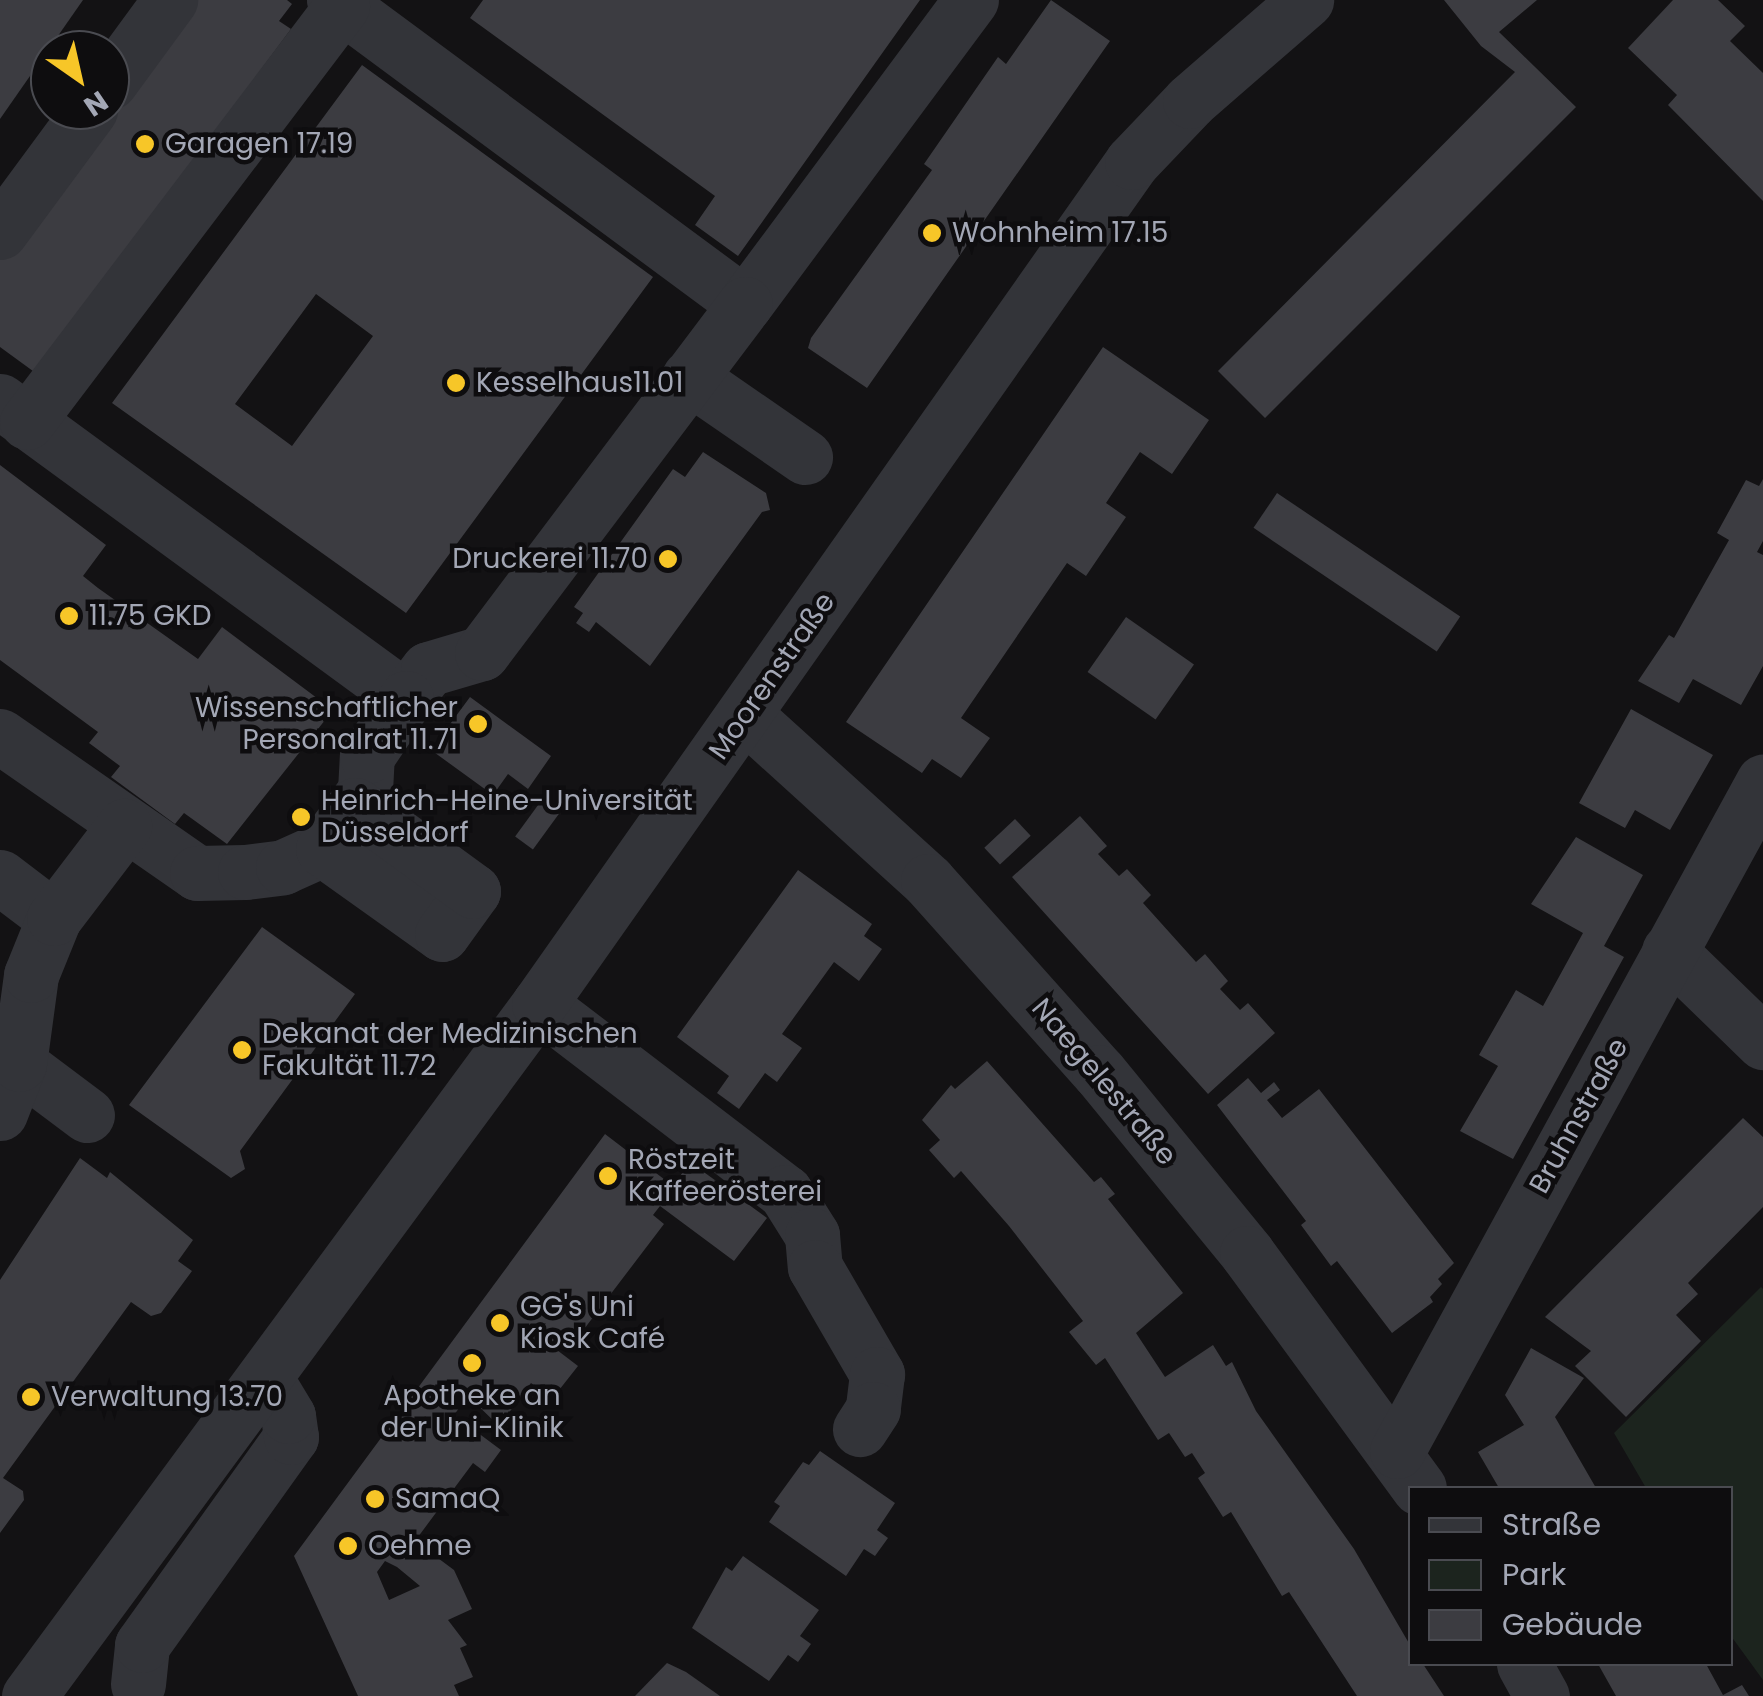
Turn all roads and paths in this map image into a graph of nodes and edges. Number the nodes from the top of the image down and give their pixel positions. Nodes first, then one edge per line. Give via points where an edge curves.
1 (170, 0) edge
2 (972, 0) edge
3 (1306, 0) edge
4 (338, 3) edge
5 (130, 55) edge
6 (75, 130) edge
7 (0, 232) edge
8 (744, 304) junction
9 (689, 377) junction
10 (14, 412) edge
11 (805, 457) dead end
12 (406, 698) junction
13 (745, 715) junction
14 (0, 736) edge
15 (1763, 782) edge
16 (355, 805) junction
17 (124, 826) junction
18 (323, 849) junction
19 (0, 877) edge
20 (54, 918) junction
21 (1670, 951) junction
22 (540, 1004) junction
23 (1763, 1042) edge
24 (9, 1089) edge
25 (87, 1114) dead end
26 (266, 1382) junction
27 (860, 1429) dead end
28 (1408, 1470) edge
29 (122, 1571) junction
30 (1525, 1666) edge
31 (144, 1690) edge
32 (33, 1691) edge
33 (1542, 1696) edge

1 - 5 street
2 - 8 street
3 - 13 street, Moorenstraße via 1190,101 1132,162
4 - 8 street
4 - 10 street
6 - 7 street
8 - 9 street
9 - 11 street
9 - 12 street via 482,653 428,668
10 - 12 street
12 - 16 street via 367,756 365,791
13 - 22 street, Moorenstraße
13 - 28 street, Naegelestraße via 928,881 1086,1057 1247,1253
14 - 17 street
15 - 21 street, Bruhnstraße
16 - 18 street
16 - 18 street via 473,892 442,934
17 - 18 street via 197,873 284,867
17 - 20 street
19 - 20 street
20 - 24 street via 31,975
21 - 23 street
21 - 28 street, Bruhnstraße
22 - 26 street, Moorenstraße
22 - 27 street via 785,1192 812,1236 816,1267 877,1374 874,1408
24 - 25 street
26 - 29 street, Moorenstraße
26 - 31 street via 288,1416 292,1437 142,1644
29 - 31 street via 118,1606
29 - 32 street, Moorenstraße
30 - 33 street
31 - 32 street, Moorenstraße via 89,1674

